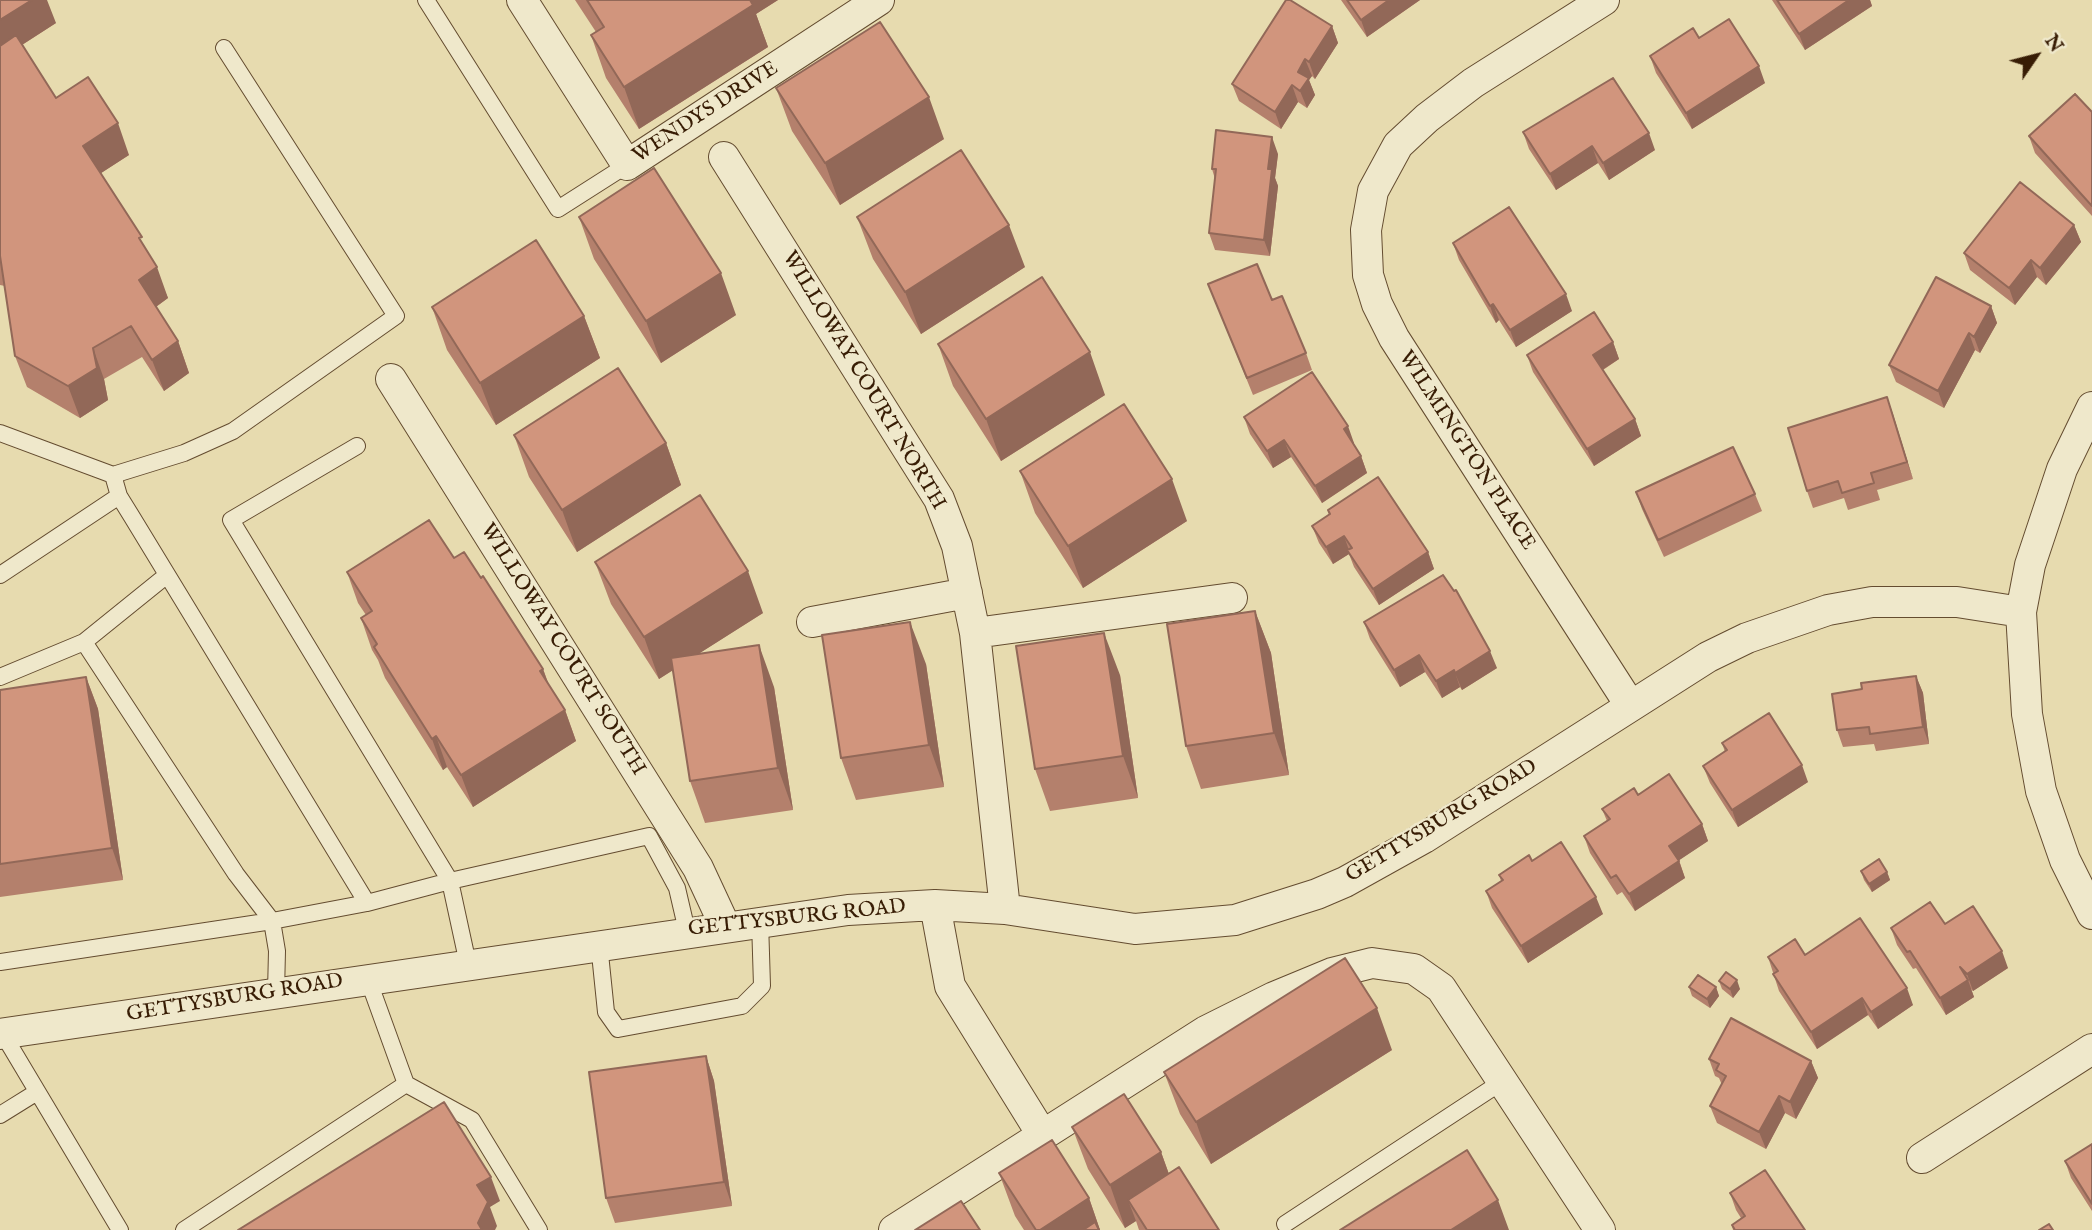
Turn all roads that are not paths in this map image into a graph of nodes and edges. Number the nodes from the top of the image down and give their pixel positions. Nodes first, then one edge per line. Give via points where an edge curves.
1 (426, 0) edge
2 (522, 0) edge
3 (880, 0) edge
4 (1604, 0) edge
5 (224, 48) dead end
6 (724, 157) dead end
7 (627, 165) junction
8 (390, 379) dead end
9 (2092, 407) edge
10 (0, 433) edge
11 (356, 446) dead end
12 (113, 475) junction
13 (119, 496) junction
14 (0, 575) edge
15 (167, 575) junction
16 (967, 593) junction
17 (1232, 598) dead end
18 (2021, 612) junction
19 (812, 622) dead end
20 (975, 634) junction
21 (84, 642) junction
22 (0, 677) edge
23 (1630, 705) junction
24 (450, 881) junction
25 (368, 902) junction
26 (935, 905) junction
27 (1005, 909) junction
28 (2092, 914) edge
29 (272, 920) junction
30 (760, 921) junction
31 (725, 926) junction
32 (687, 931) junction
33 (599, 944) junction
34 (0, 962) edge
35 (468, 964) junction
36 (368, 979) junction
37 (276, 992) junction
38 (1, 1034) edge
39 (2092, 1049) edge
40 (1503, 1081) junction
41 (406, 1084) junction
42 (37, 1092) junction
43 (0, 1115) edge
44 (1042, 1136) junction
45 (1922, 1158) dead end
46 (1284, 1224) dead end
47 (120, 1230) edge
48 (184, 1230) edge
49 (539, 1230) edge
50 (894, 1230) edge
51 (1600, 1230) edge

1 - 7 lane via 558,209
2 - 7 street, WENDYS DRIVE
3 - 7 street, WENDYS DRIVE
4 - 23 street, WILMINGTON PLACE via 1473,83 1398,145 1373,191 1366,230 1368,275 1394,338
5 - 12 lane via 396,316 233,431 184,453
6 - 16 street, WILLOWAY COURT NORTH via 939,499 957,546
8 - 31 street, WILLOWAY COURT SOUTH via 698,868
9 - 18 street via 2062,469 2030,565
10 - 12 lane
11 - 24 lane via 231,520
12 - 13 lane
13 - 14 lane
13 - 15 lane
15 - 21 lane
15 - 25 lane
16 - 19 street
16 - 20 street, WILLOWAY COURT NORTH
17 - 20 street
18 - 23 street, GETTYSBURG ROAD via 1916,600 1828,610 1747,638
18 - 28 street via 2027,714 2041,792 2065,860
20 - 27 street, WILLOWAY COURT NORTH
21 - 22 lane
21 - 29 lane via 236,874
23 - 27 street, GETTYSBURG ROAD via 1424,838 1317,894 1235,920 1135,929
24 - 25 lane
24 - 32 lane via 649,836 677,888
24 - 35 lane
25 - 29 lane
26 - 27 street, GETTYSBURG ROAD
26 - 30 street, GETTYSBURG ROAD via 848,909
26 - 44 street via 950,986
29 - 34 lane
29 - 37 lane
30 - 31 street, GETTYSBURG ROAD
30 - 33 lane via 762,986 742,1006 618,1028 606,1012
31 - 32 street, GETTYSBURG ROAD
32 - 33 street, GETTYSBURG ROAD
33 - 35 street, GETTYSBURG ROAD
35 - 36 street, GETTYSBURG ROAD
36 - 37 street, GETTYSBURG ROAD
36 - 41 lane
37 - 38 street, GETTYSBURG ROAD
38 - 42 lane
39 - 45 street
40 - 44 street via 1441,988 1414,969 1373,963 1332,973 1206,1031
40 - 46 lane
40 - 51 street
41 - 48 lane
41 - 49 lane via 472,1120
42 - 43 lane
42 - 47 lane
44 - 50 street

